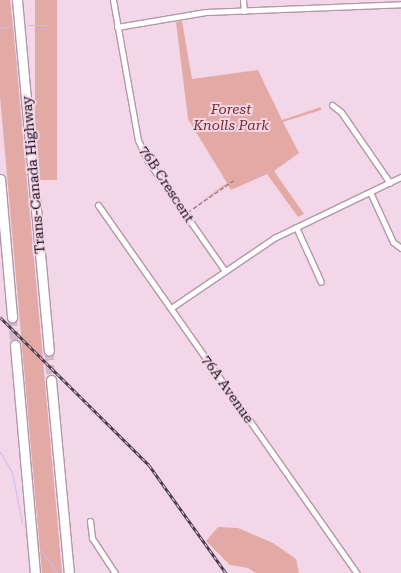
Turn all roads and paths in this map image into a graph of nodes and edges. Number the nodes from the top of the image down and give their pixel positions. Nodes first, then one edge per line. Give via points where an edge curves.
1 (17, 0) edge
2 (113, 0) edge
3 (243, 0) edge
4 (401, 4) edge
5 (244, 11) junction
6 (117, 27) junction
7 (332, 105) dead end
8 (401, 177) edge
9 (0, 179) edge
10 (234, 180) dead end
11 (390, 183) junction
12 (370, 192) junction
13 (98, 205) dead end
14 (186, 214) junction
15 (296, 227) junction
16 (401, 248) edge
17 (225, 271) junction
18 (321, 282) dead end
19 (171, 308) junction
20 (12, 317) tunnel mouth
21 (15, 344) tunnel mouth
22 (49, 351) tunnel mouth
23 (51, 380) tunnel mouth
24 (90, 521) dead end
25 (34, 573) edge
26 (70, 573) edge
27 (116, 573) edge
28 (357, 573) edge

1 - 22 highway, Trans-Canada Highway
2 - 6 street, 76B Crescent
3 - 5 street
4 - 5 street
5 - 6 street via 206,12
6 - 14 street, 76B Crescent via 138,140
7 - 11 street via 341,112
8 - 11 street
9 - 20 highway
10 - 14 path
11 - 12 street
12 - 15 street
12 - 16 street via 393,242
13 - 19 street, 76A Avenue
14 - 17 street, 76B Crescent
15 - 17 street
15 - 18 street
17 - 19 street
19 - 28 street, 76A Avenue
21 - 25 highway
23 - 26 highway
24 - 27 street via 92,538

